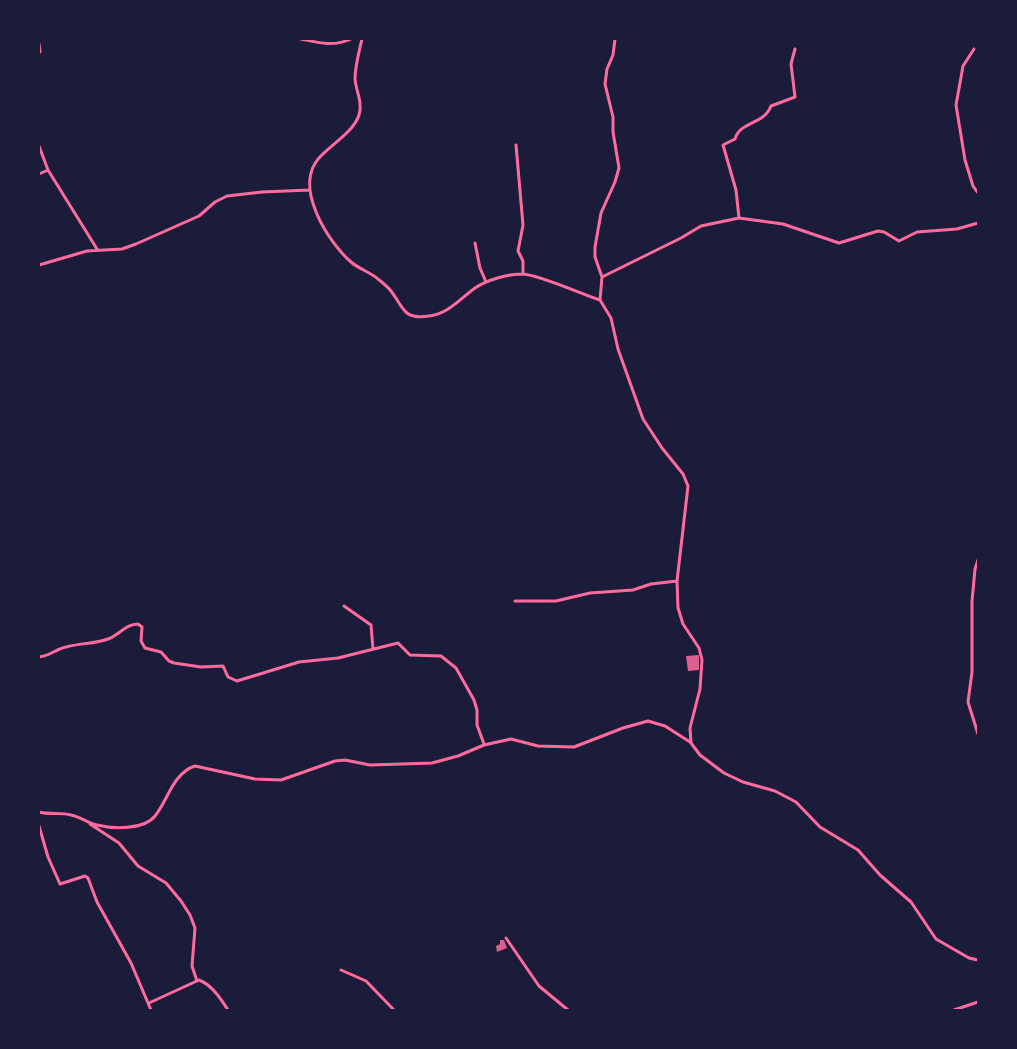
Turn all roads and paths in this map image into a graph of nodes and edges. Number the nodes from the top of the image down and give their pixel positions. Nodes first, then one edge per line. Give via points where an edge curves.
1 (301, 39) edge
2 (351, 39) edge
3 (362, 39) edge
4 (615, 39) edge
5 (39, 44) edge
6 (795, 49) dead end
7 (974, 49) dead end
8 (40, 52) edge
9 (516, 145) dead end
10 (39, 146) edge
11 (48, 170) junction
12 (39, 174) edge
13 (310, 190) junction
14 (978, 194) edge
15 (739, 218) junction
16 (978, 223) edge
17 (475, 243) dead end
18 (98, 249) junction
19 (39, 265) edge
20 (523, 274) junction
21 (602, 278) junction
22 (486, 282) junction
23 (600, 300) junction
24 (978, 560) edge
25 (677, 581) junction
26 (978, 599) edge
27 (515, 601) dead end
28 (972, 602) junction
29 (344, 606) dead end
30 (374, 649) junction
31 (39, 657) edge
32 (978, 734) edge
33 (690, 743) junction
34 (484, 745) junction
35 (39, 812) edge
36 (39, 817) edge
37 (86, 821) junction
38 (39, 826) edge
39 (506, 938) dead end
40 (978, 960) edge
41 (341, 970) dead end
42 (196, 981) junction
43 (978, 1002) edge
44 (149, 1003) junction
45 (151, 1010) edge
46 (228, 1010) edge
47 (394, 1010) edge
48 (568, 1010) edge
49 (954, 1010) edge

1 - 2 street via 331,44
3 - 13 street via 355,76 359,116 317,159
4 - 21 street via 605,84 619,168 601,213 595,247
5 - 8 street
6 - 15 street via 791,64 795,97 772,105 767,116 742,128 723,145 736,190
7 - 14 street via 963,66 956,105 965,160
9 - 20 street via 523,225 518,251
10 - 11 street
11 - 12 street
11 - 18 street
13 - 18 street via 227,196 170,231 125,249
13 - 22 street via 331,241 353,264 390,290 409,315 444,312
15 - 16 street via 783,224 839,243 878,231 898,241 917,232
15 - 21 street via 701,226
17 - 22 street
18 - 19 street
20 - 22 street
20 - 23 street
21 - 23 street
23 - 25 street via 611,318 643,419 686,479
24 - 28 street
25 - 27 street via 556,601
25 - 33 street via 681,618 702,660
26 - 28 street
28 - 32 street via 968,702
29 - 30 street via 371,625
30 - 31 street via 298,662 237,681 228,677 223,666 201,668 170,662 161,652 145,648 142,627 134,624 104,640 64,647
30 - 34 street via 398,643 410,655 441,656 453,666 474,700
33 - 34 street via 665,726 648,721 574,747 538,746 511,739
33 - 40 street via 724,774 796,802 820,827 858,850 911,902 936,939
34 - 37 street via 422,765 335,761 280,780 255,779 195,766 179,776 154,817 146,823 109,827
35 - 36 street
35 - 37 street via 68,814
37 - 42 street via 119,843 138,866 166,883 182,901 195,928 192,966
38 - 44 street via 60,884 88,878
39 - 48 street via 539,986
41 - 47 street via 366,981
42 - 44 street
42 - 46 street via 207,984
43 - 49 street
44 - 45 street

